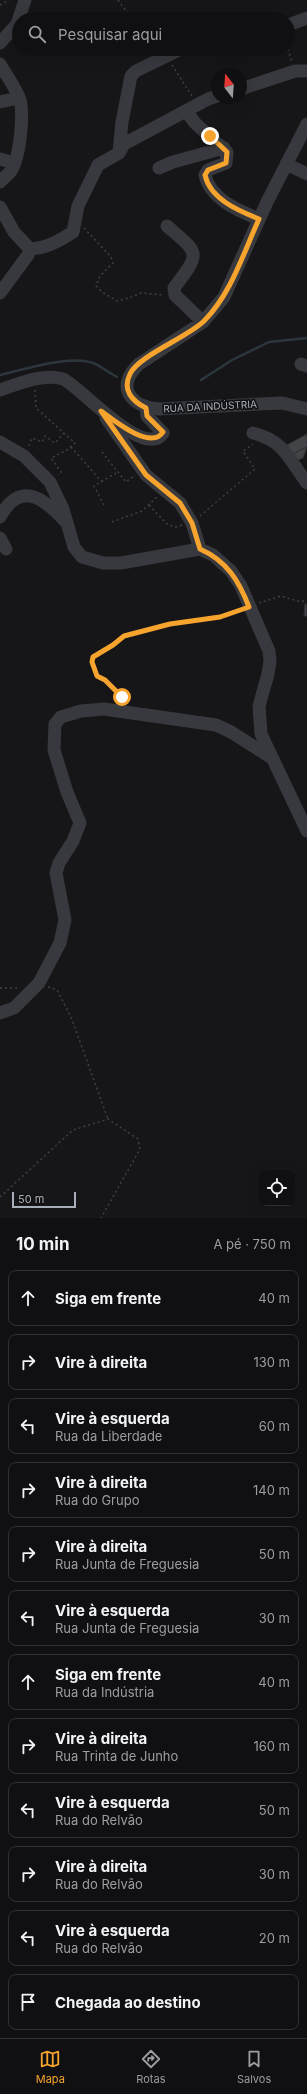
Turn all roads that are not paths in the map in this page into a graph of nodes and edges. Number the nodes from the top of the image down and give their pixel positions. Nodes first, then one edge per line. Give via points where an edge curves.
1 (25, 0) edge
2 (21, 12) edge
3 (307, 18) edge
4 (295, 22) edge
5 (12, 30) edge
6 (0, 43) edge
7 (166, 56) edge
8 (0, 64) edge
9 (307, 71) edge
10 (247, 87) edge
11 (19, 98) junction
12 (211, 99) edge
13 (0, 102) edge
14 (192, 108) junction
15 (307, 124) edge
16 (224, 148) junction
17 (119, 153) junction
18 (0, 159) edge
19 (14, 163) junction
20 (286, 164) junction
21 (159, 168) dead end
22 (307, 174) edge
23 (0, 182) edge
24 (0, 207) edge
25 (259, 219) junction
26 (166, 226) dead end
27 (30, 249) junction
28 (0, 294) edge
29 (204, 322) junction
30 (0, 390) edge
31 (146, 408) junction
32 (307, 409) edge
33 (101, 411) junction
34 (259, 434) road end
35 (0, 442) edge
36 (307, 483) edge
37 (0, 517) edge
38 (68, 524) junction
39 (200, 549) junction
40 (272, 758) junction
41 (307, 831) edge
42 (0, 1013) edge

1 - 2 street
3 - 4 street
5 - 6 street
7 - 17 street via 131,76
8 - 11 street
9 - 10 street via 295,71
11 - 13 street
11 - 19 street via 20,134
12 - 14 street
14 - 16 street via 195,123
14 - 17 street via 124,144
15 - 20 street
16 - 21 street
16 - 25 street via 227,152 226,163 208,170 205,175 207,183 221,199
17 - 27 street via 98,165 78,206 73,232 42,249
18 - 19 street
19 - 23 street via 11,171
20 - 22 street
20 - 25 street
24 - 27 street via 14,232
25 - 29 street via 224,297
26 - 29 street via 191,246 194,252 193,260 174,288 175,295
27 - 28 street
29 - 31 street via 139,364 131,372 126,383 129,395 137,404
30 - 33 street via 35,380 63,379 76,387
31 - 32 street, RUA DA INDÚSTRIA via 282,403
31 - 33 street via 147,416 163,432 160,437 145,438
33 - 39 street via 146,475 180,503 190,520
34 - 36 street via 282,447
35 - 38 street via 24,456 50,482
37 - 38 street via 12,500 26,495 35,496 46,503
38 - 39 street via 69,536 82,557 103,563 138,562
39 - 40 street via 214,555 231,571 241,586 269,650 270,661 259,720
40 - 41 street
40 - 42 street via 232,732 216,725 104,709 81,711 61,717 55,724 54,750 80,823 56,873 65,920 60,943 39,983 14,1008

